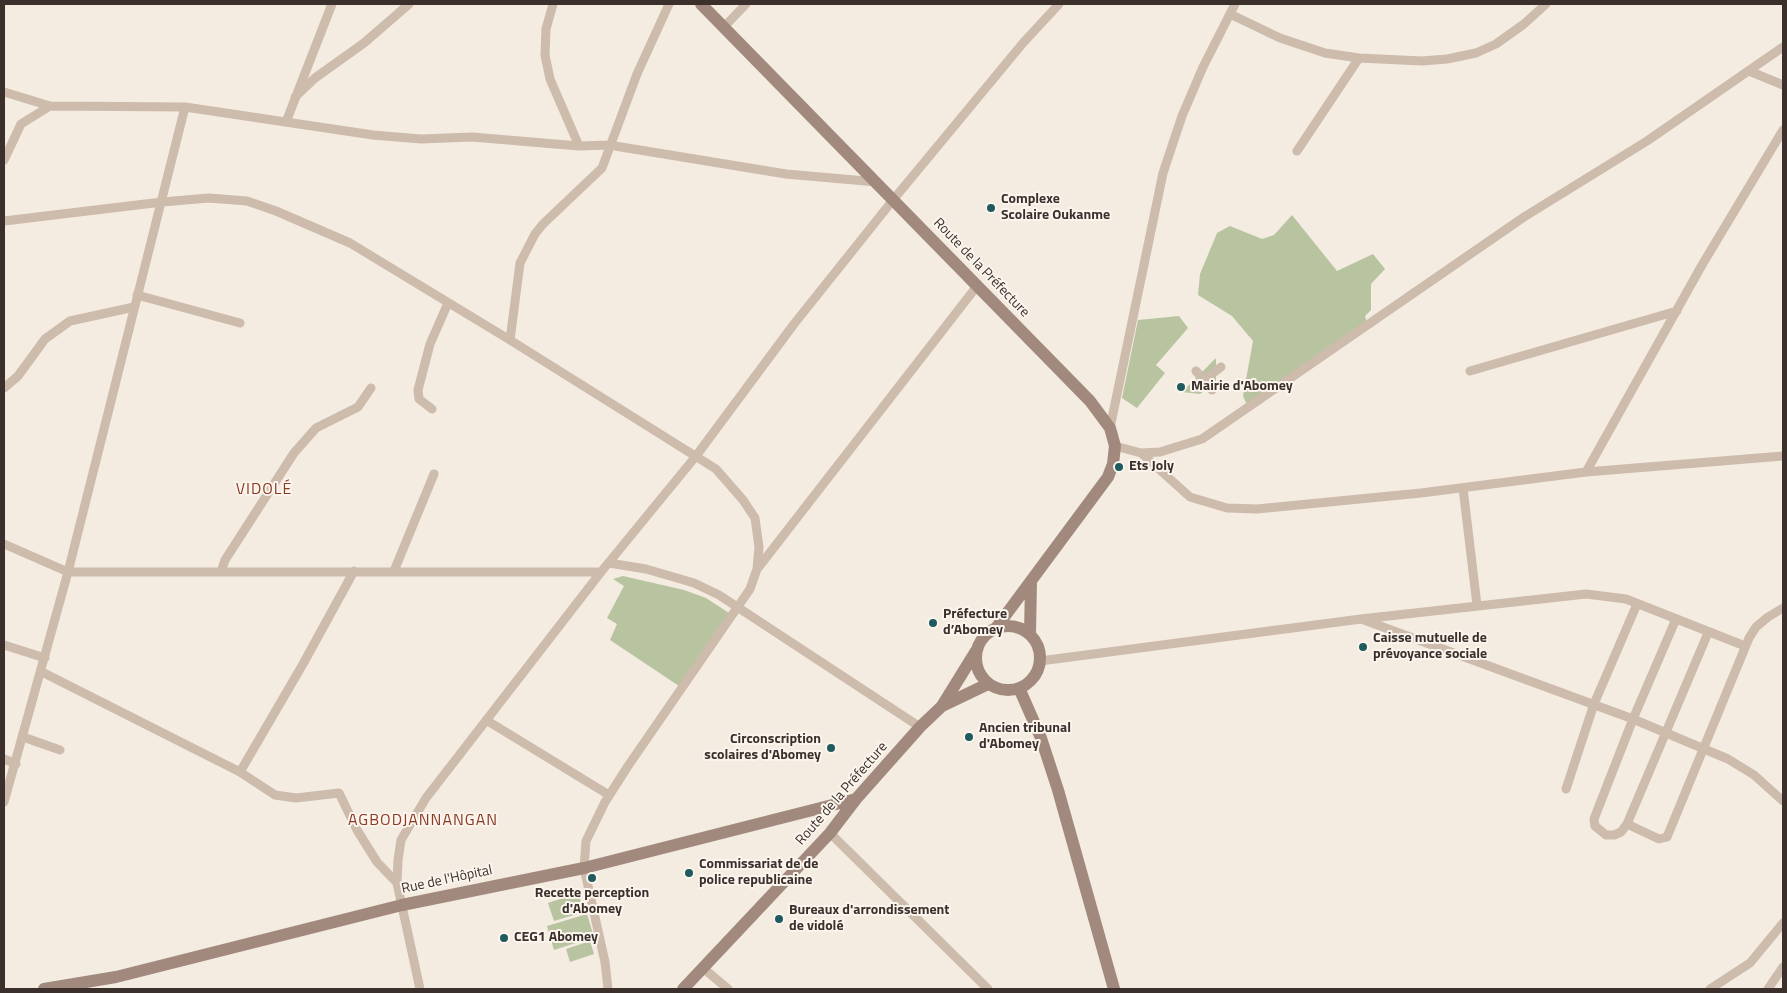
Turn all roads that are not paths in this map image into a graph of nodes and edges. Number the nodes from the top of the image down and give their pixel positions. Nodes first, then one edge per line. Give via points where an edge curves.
1 (332, 4) edge
2 (409, 4) edge
3 (552, 4) edge
4 (669, 4) edge
5 (701, 4) edge
6 (746, 4) edge
7 (1059, 4) edge
8 (1235, 4) edge
9 (1546, 4) edge
10 (1230, 14) junction
11 (723, 28) junction
12 (1783, 47) edge
13 (1359, 58) junction
14 (1749, 71) junction
15 (1783, 85) edge
16 (4, 92) edge
17 (295, 97) junction
18 (50, 106) junction
19 (184, 107) junction
20 (286, 122) junction
21 (1783, 130) edge
22 (610, 145) junction
23 (579, 146) junction
24 (1297, 151) dead end
25 (4, 160) edge
26 (877, 182) junction
27 (893, 200) junction
28 (162, 202) junction
29 (4, 221) edge
30 (977, 286) junction
31 (137, 295) junction
32 (448, 303) junction
33 (134, 307) junction
34 (1677, 311) junction
35 (240, 323) dead end
36 (510, 340) junction
37 (1221, 367) dead end
38 (1196, 371) dead end
39 (1470, 371) dead end
40 (1204, 380) junction
41 (4, 388) edge
42 (371, 388) dead end
43 (1212, 390) dead end
44 (432, 410) dead end
45 (1110, 428) junction
46 (1115, 446) junction
47 (1141, 453) junction
48 (696, 456) junction
49 (1783, 456) edge
50 (1586, 472) junction
51 (434, 474) dead end
52 (1464, 488) junction
53 (4, 544) edge
54 (609, 563) junction
55 (757, 569) junction
56 (354, 571) junction
57 (394, 571) junction
58 (68, 572) junction
59 (221, 572) junction
60 (601, 572) junction
61 (1031, 581) junction
62 (1637, 604) junction
63 (1477, 605) junction
64 (738, 607) junction
65 (1783, 608) edge
66 (1361, 619) junction
67 (1676, 619) junction
68 (996, 628) junction
69 (1708, 633) junction
70 (1030, 634) junction
71 (4, 644) edge
72 (1745, 646) junction
73 (976, 651) junction
74 (45, 658) junction
75 (1040, 661) junction
76 (42, 672) junction
77 (988, 684) junction
78 (1019, 688) junction
79 (1594, 704) junction
80 (942, 706) junction
81 (1633, 719) junction
82 (486, 720) junction
83 (920, 727) junction
84 (1665, 732) junction
85 (23, 737) junction
86 (1704, 749) junction
87 (60, 750) dead end
88 (4, 759) edge
89 (16, 764) junction
90 (240, 772) junction
91 (1566, 789) dead end
92 (609, 795) junction
93 (856, 799) junction
94 (1783, 801) edge
95 (4, 802) edge
96 (1627, 824) junction
97 (830, 833) junction
98 (584, 868) junction
99 (397, 883) junction
100 (402, 905) junction
101 (1783, 922) edge
102 (1783, 967) edge
103 (703, 968) junction
104 (44, 989) edge
105 (420, 989) edge
106 (608, 989) edge
107 (683, 989) edge
108 (728, 989) edge
109 (988, 989) edge
110 (1114, 989) edge
111 (1710, 989) edge
112 (1768, 989) edge

1 - 17 street
2 - 17 street
3 - 23 street via 546,38 550,79
4 - 22 street via 636,74
5 - 11 street, Route de la Préfecture
6 - 11 street
7 - 27 street
8 - 10 street
9 - 13 street via 1511,35 1476,53 1422,61
10 - 13 street via 1302,47
10 - 45 street via 1182,116 1164,174
11 - 26 street, Route de la Préfecture
12 - 14 street
13 - 24 street
14 - 15 street
14 - 47 street via 1647,141 1524,217 1202,438 1160,452
16 - 18 street
17 - 20 street
18 - 19 street
18 - 25 street via 21,124
19 - 20 street
19 - 28 street
20 - 23 street via 412,138 472,137
21 - 34 street
22 - 23 street
22 - 26 street via 786,174
22 - 36 street via 602,168 551,216 530,243 520,263
26 - 27 street, Route de la Préfecture
27 - 30 street, Route de la Préfecture
27 - 48 street via 794,324
28 - 29 street
28 - 31 street
28 - 32 street via 209,198 247,201 276,211 350,243
30 - 45 street, Route de la Préfecture via 1090,401
30 - 55 street
31 - 33 street
31 - 35 street
32 - 36 street
32 - 44 street via 430,344 418,390 419,399
33 - 41 street via 70,321 45,339 18,376
33 - 58 street
34 - 39 street
34 - 50 street
36 - 48 street
37 - 40 street
38 - 40 street
40 - 43 street
42 - 59 street via 358,407 316,428 294,453 225,560
45 - 46 street, Route de la Préfecture
46 - 47 street
46 - 61 street, Route de la Préfecture via 1108,477
47 - 52 street via 1190,497 1227,508 1257,509
48 - 54 street
48 - 55 street via 716,469 755,518 759,546
49 - 50 street
50 - 52 street
51 - 57 street
52 - 63 street
53 - 58 street
54 - 60 street
54 - 64 street via 646,569 694,583
55 - 64 street via 750,589
56 - 57 street
56 - 59 street
56 - 90 street
57 - 60 street
58 - 59 street
58 - 74 street
60 - 82 street
61 - 68 street, Route de la Préfecture
61 - 70 street
62 - 63 street via 1606,595 1586,594
62 - 67 street
62 - 79 street
63 - 66 street
64 - 83 street
64 - 92 street
65 - 72 street via 1756,627
66 - 75 street
66 - 79 street
67 - 69 street
67 - 81 street
68 - 70 street via 1010,626
68 - 73 street via 983,637
69 - 72 street
69 - 84 street
70 - 75 street via 1038,646
71 - 74 street
72 - 86 street
73 - 77 street via 976,666
73 - 80 street, Route de la Préfecture
74 - 76 street
75 - 78 street via 1035,675
76 - 85 street
76 - 90 street
77 - 78 street via 1003,690
77 - 80 street, Route de la Préfecture
78 - 110 street via 1041,738 1058,790
79 - 81 street
79 - 91 street
80 - 83 street, Route de la Préfecture
81 - 84 street
81 - 96 street via 1594,819 1594,826 1606,835 1614,836
82 - 92 street
82 - 99 street via 426,798 401,840
83 - 93 street, Route de la Préfecture
84 - 86 street
84 - 96 street
85 - 87 street
85 - 89 street
86 - 94 street via 1742,766
86 - 96 street via 1667,837 1660,839
88 - 89 street
89 - 95 street
90 - 99 street via 282,796 296,798 339,793 377,862
92 - 98 street via 586,841
93 - 97 street, Route de la Préfecture
93 - 98 street, Rue de l'Hôpital
97 - 103 street, Route de la Préfecture
97 - 109 street
98 - 100 street, Rue de l'Hôpital
98 - 106 street
99 - 100 street
100 - 104 street, Rue de l'Hôpital via 116,977
100 - 105 street
101 - 111 street via 1750,963
102 - 112 street
103 - 107 street, Route de la Préfecture
103 - 108 street

